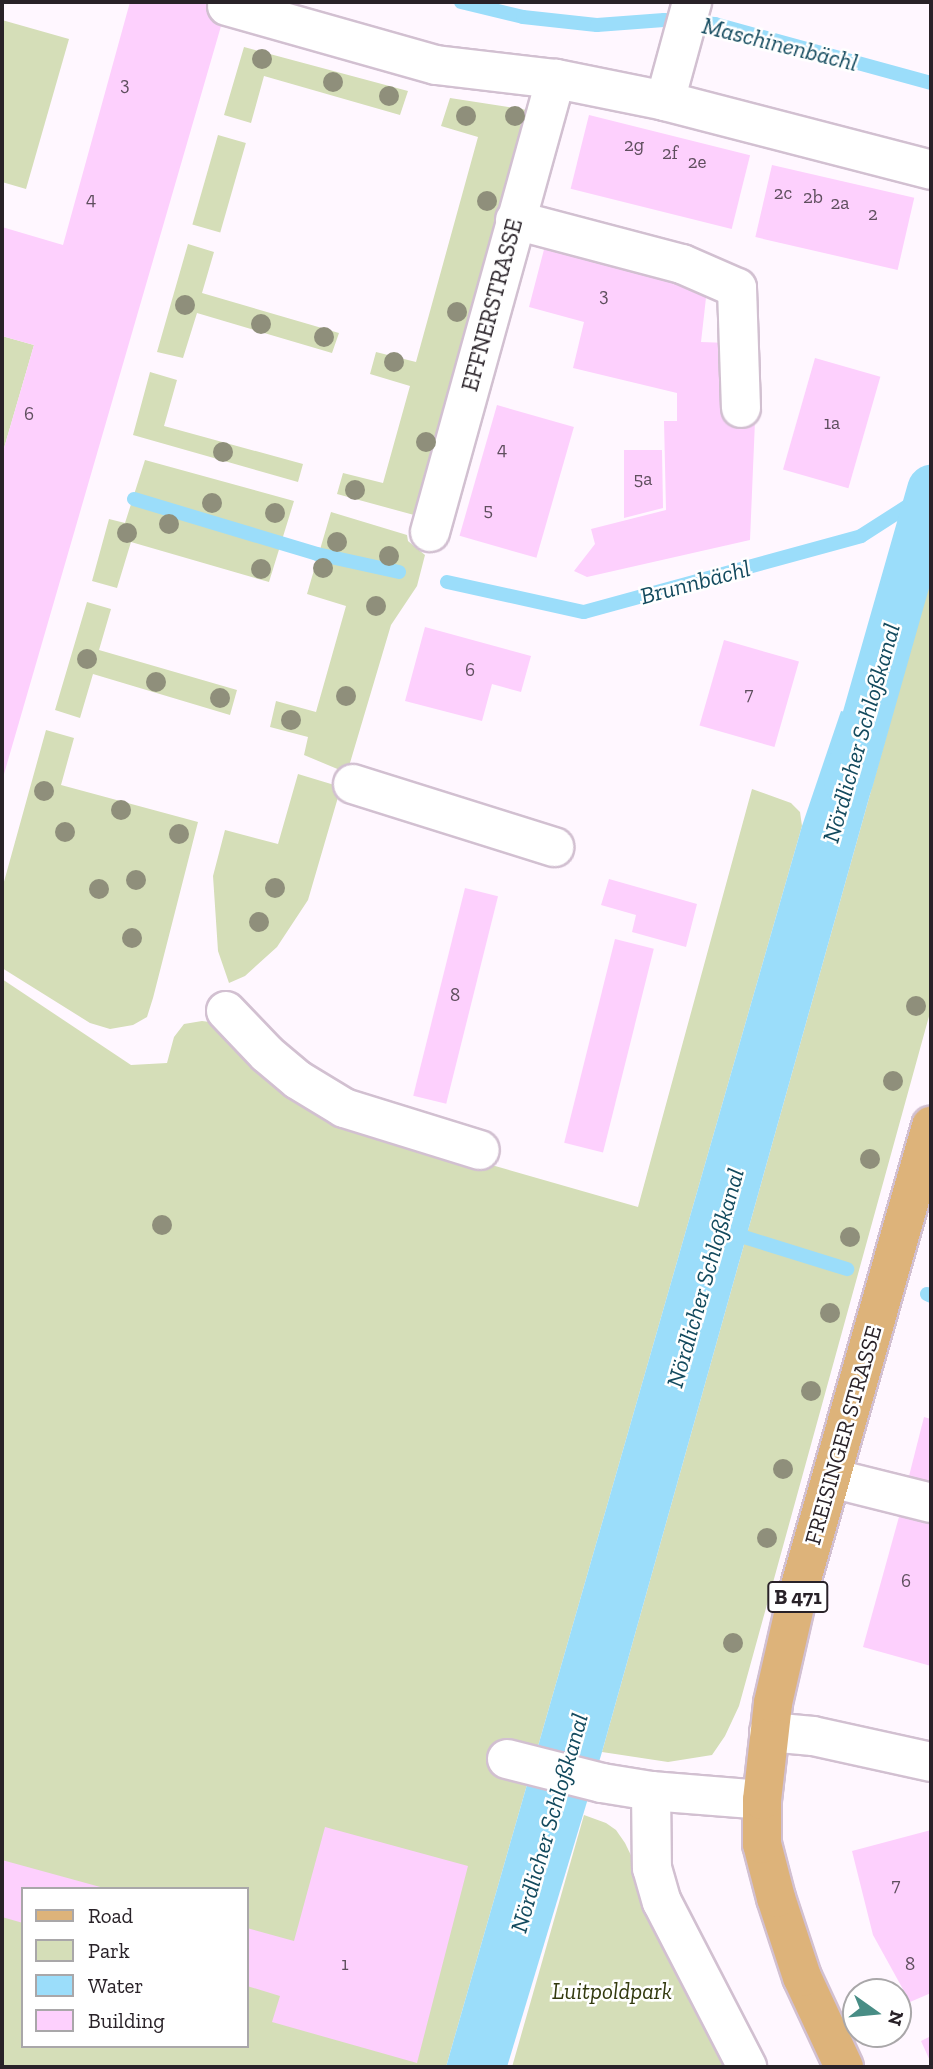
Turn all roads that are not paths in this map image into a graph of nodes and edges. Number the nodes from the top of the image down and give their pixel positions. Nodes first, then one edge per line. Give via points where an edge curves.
1 (692, 2) edge
2 (227, 6) dead end
3 (556, 79) junction
4 (666, 102) junction
5 (931, 170) edge
6 (515, 220) junction
7 (741, 408) dead end
8 (430, 532) dead end
9 (353, 784) dead end
10 (554, 847) dead end
11 (226, 1011) dead end
12 (931, 1126) edge
13 (481, 1150) dead end
14 (831, 1478) junction
15 (931, 1503) edge
16 (769, 1732) junction
17 (512, 1760) dead end
18 (931, 1762) edge
19 (651, 1791) junction
20 (762, 1800) junction
21 (747, 2067) edge
22 (844, 2067) edge

1 - 4 street
2 - 3 street via 436,65
3 - 4 street
3 - 6 street, EFFNERSTRASSE
4 - 5 street
6 - 7 street via 682,264 737,288
6 - 8 street, EFFNERSTRASSE
9 - 10 street
11 - 13 street via 298,1080 344,1108
12 - 14 main road, FREISINGER STRASSE / B 471
14 - 15 street
14 - 16 main road, FREISINGER STRASSE / B 471 via 798,1594
16 - 18 street via 813,1736
16 - 20 main road, FREISINGER STRASSE / B 471
17 - 19 street
19 - 20 street
19 - 21 street via 652,1868 662,1902
20 - 22 main road, FREISINGER STRASSE / B 471 via 762,1844 776,1898 802,1977

